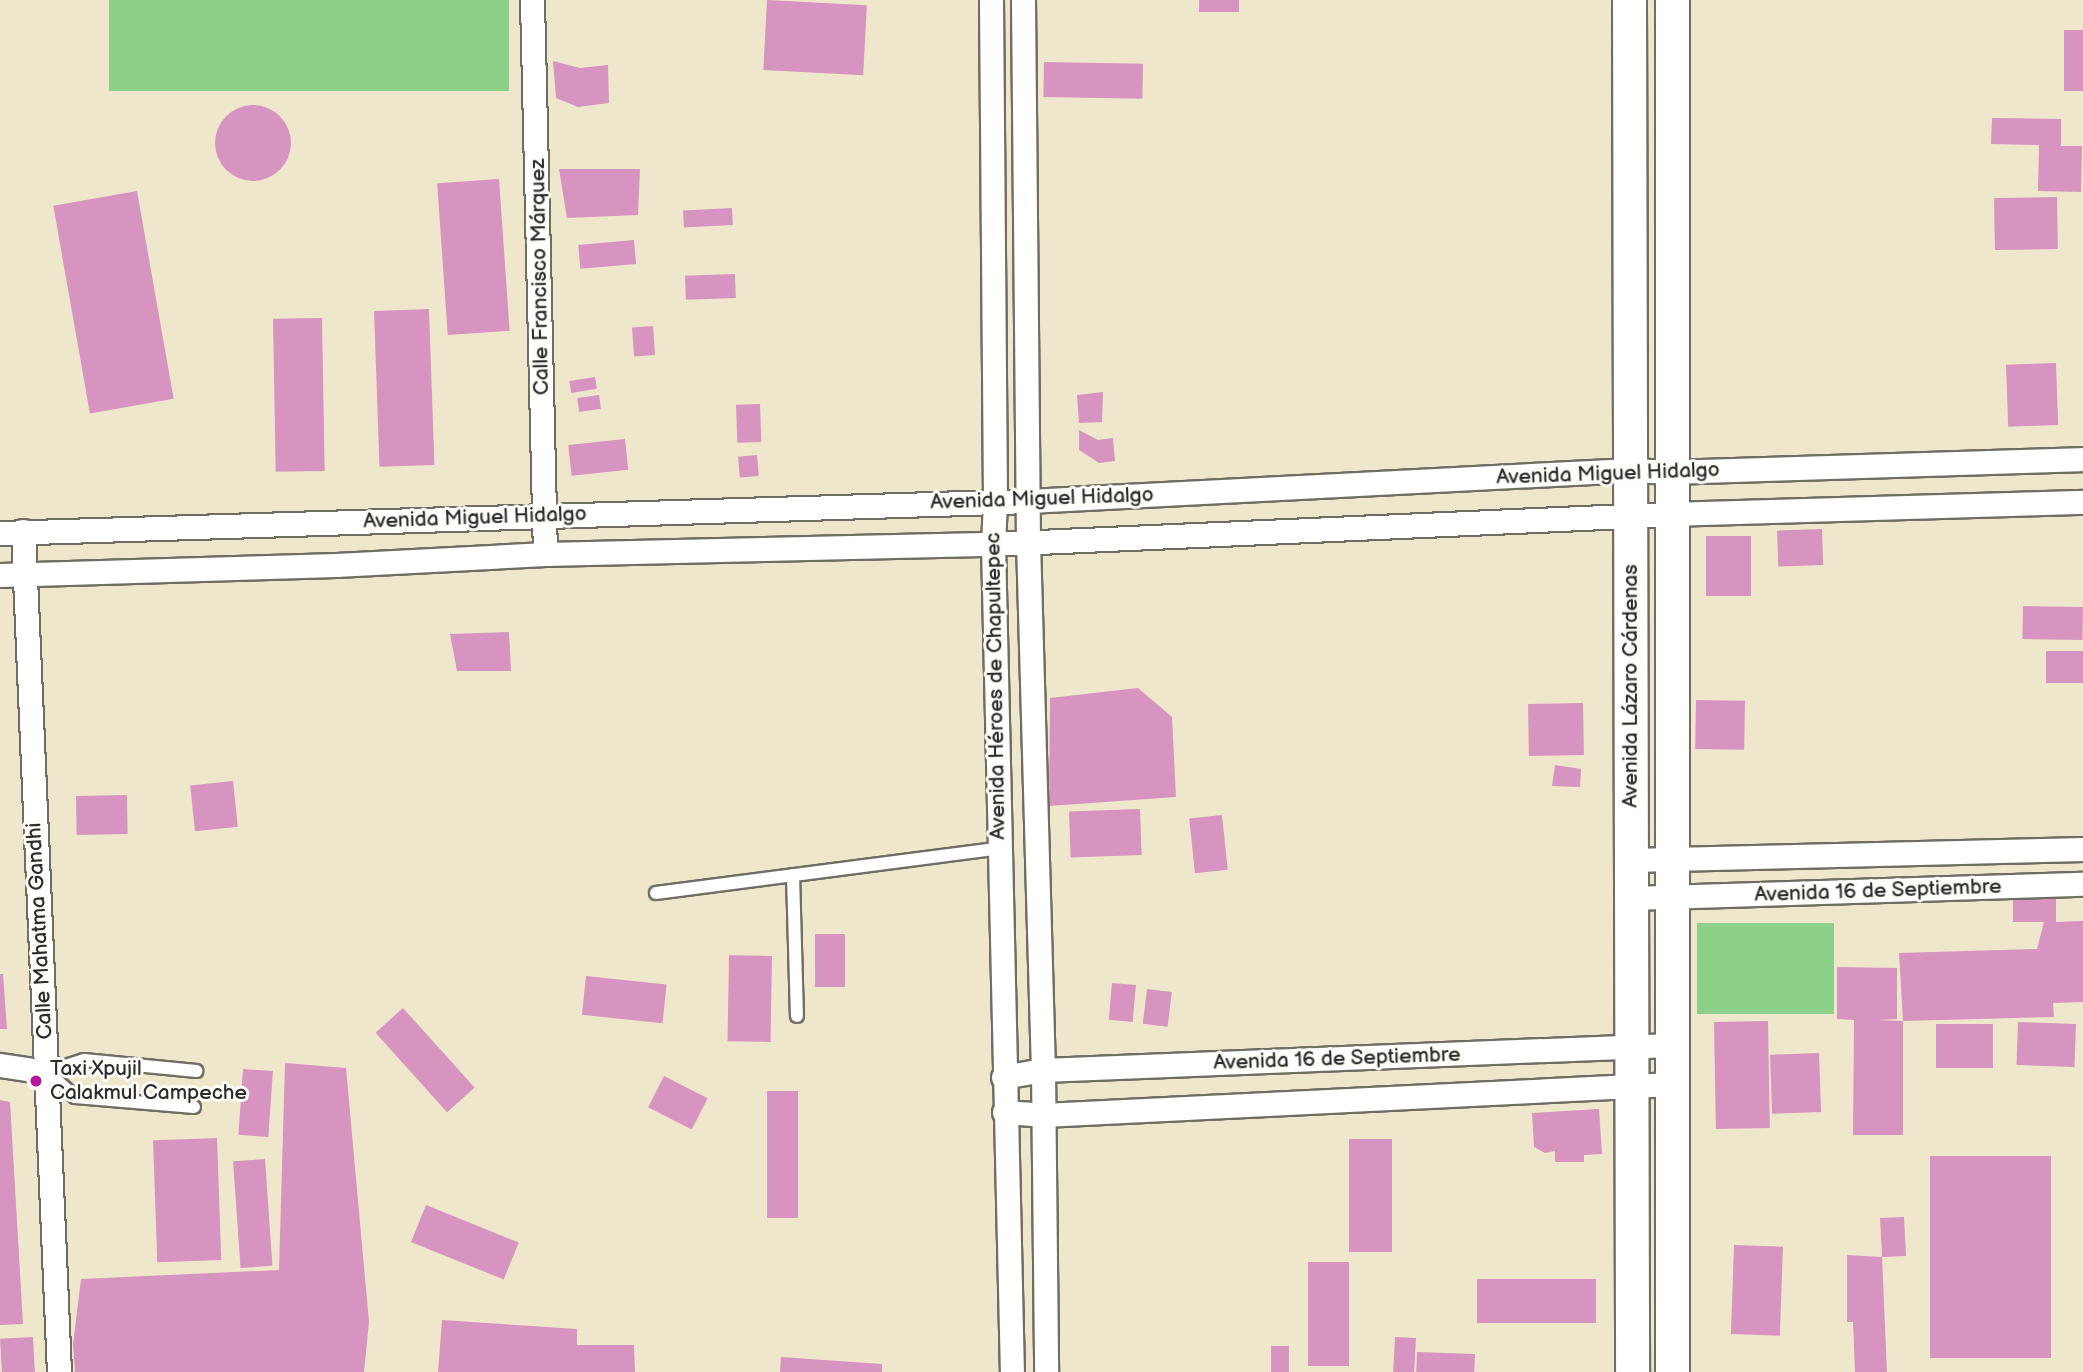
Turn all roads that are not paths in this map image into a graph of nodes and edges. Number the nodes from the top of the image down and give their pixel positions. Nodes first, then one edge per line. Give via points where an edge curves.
1 (532, 0) edge
2 (991, 0) edge
3 (1023, 0) edge
4 (1629, 0) edge
5 (1672, 0) edge
6 (2083, 459) edge
7 (1630, 470) junction
8 (1672, 472) junction
9 (1028, 501) junction
10 (995, 502) junction
11 (2083, 502) edge
12 (1672, 514) junction
13 (546, 516) junction
14 (1630, 517) junction
15 (11, 532) edge
16 (1028, 541) junction
17 (993, 544) junction
18 (545, 554) junction
19 (0, 575) edge
20 (25, 575) junction
21 (1036, 848) junction
22 (997, 849) junction
23 (2083, 849) edge
24 (1672, 859) junction
25 (1631, 860) junction
26 (793, 875) junction
27 (2083, 884) edge
28 (656, 893) dead end
29 (1631, 898) junction
30 (1672, 899) junction
31 (797, 1016) dead end
32 (1672, 1045) junction
33 (1632, 1048) junction
34 (0, 1065) edge
35 (1042, 1070) junction
36 (196, 1071) dead end
37 (47, 1072) junction
38 (1003, 1077) junction
39 (1672, 1084) junction
40 (1632, 1085) junction
41 (194, 1107) dead end
42 (1004, 1112) junction
43 (1043, 1115) junction
44 (59, 1372) edge
45 (1012, 1372) edge
46 (1046, 1372) edge
47 (1632, 1372) edge
48 (1672, 1372) edge

1 - 13 street, Calle Francisco Márquez
2 - 10 street, Avenida Héroes de Chapultepec
3 - 9 street, Avenida Héroes de Chapultepec
4 - 7 main road, Avenida Lázaro Cárdenas
5 - 8 main road, Avenida Lázaro Cárdenas
6 - 8 street, Avenida Miguel Hidalgo
7 - 8 street, Avenida Miguel Hidalgo
7 - 9 street, Avenida Miguel Hidalgo
7 - 14 main road, Avenida Lázaro Cárdenas
8 - 12 main road, Avenida Lázaro Cárdenas
9 - 10 street, Avenida Miguel Hidalgo
9 - 16 street, Avenida Héroes de Chapultepec
10 - 13 street, Avenida Miguel Hidalgo
10 - 17 street, Avenida Héroes de Chapultepec
11 - 12 street, Avenida Miguel Hidalgo
12 - 14 street, Avenida Miguel Hidalgo
12 - 24 main road, Avenida Lázaro Cárdenas
13 - 15 street, Avenida Miguel Hidalgo
13 - 18 street, Calle Francisco Márquez
14 - 16 street, Avenida Miguel Hidalgo
14 - 25 main road, Avenida Lázaro Cárdenas
15 - 20 street, Calle Mahatma Gandhi
16 - 17 street, Avenida Miguel Hidalgo
16 - 21 street, Avenida Héroes de Chapultepec
17 - 18 street, Avenida Miguel Hidalgo
17 - 22 street, Avenida Héroes de Chapultepec
18 - 20 street, Avenida Miguel Hidalgo
19 - 20 street, Avenida Miguel Hidalgo
20 - 37 street, Calle Mahatma Gandhi
21 - 22 street
21 - 35 street, Avenida Héroes de Chapultepec
22 - 26 lane
22 - 38 street, Avenida Héroes de Chapultepec
23 - 24 street, Avenida 16 de Septiembre
24 - 25 street, Avenida 16 de Septiembre
24 - 30 main road, Avenida Lázaro Cárdenas
25 - 29 main road, Avenida Lázaro Cárdenas
26 - 28 lane
26 - 31 lane
27 - 30 street, Avenida 16 de Septiembre
29 - 30 street, Avenida 16 de Septiembre
29 - 33 main road, Avenida Lázaro Cárdenas
30 - 32 main road, Avenida Lázaro Cárdenas
32 - 33 street, Avenida 16 de Septiembre
32 - 39 main road, Avenida Lázaro Cárdenas
33 - 35 street, Avenida 16 de Septiembre
33 - 40 main road, Avenida Lázaro Cárdenas
34 - 37 street
35 - 38 street, Avenida 16 de Septiembre
35 - 43 street, Avenida Héroes de Chapultepec
36 - 37 lane via 83,1060
37 - 41 lane via 75,1097
37 - 44 street, Calle Mahatma Gandhi
38 - 42 street, Avenida Héroes de Chapultepec
39 - 40 street, Avenida 16 de Septiembre
39 - 48 main road, Avenida Lázaro Cárdenas
40 - 43 street, Avenida 16 de Septiembre
40 - 47 main road, Avenida Lázaro Cárdenas
42 - 43 street, Avenida 16 de Septiembre
42 - 45 street, Avenida Héroes de Chapultepec
43 - 46 street, Avenida Héroes de Chapultepec

